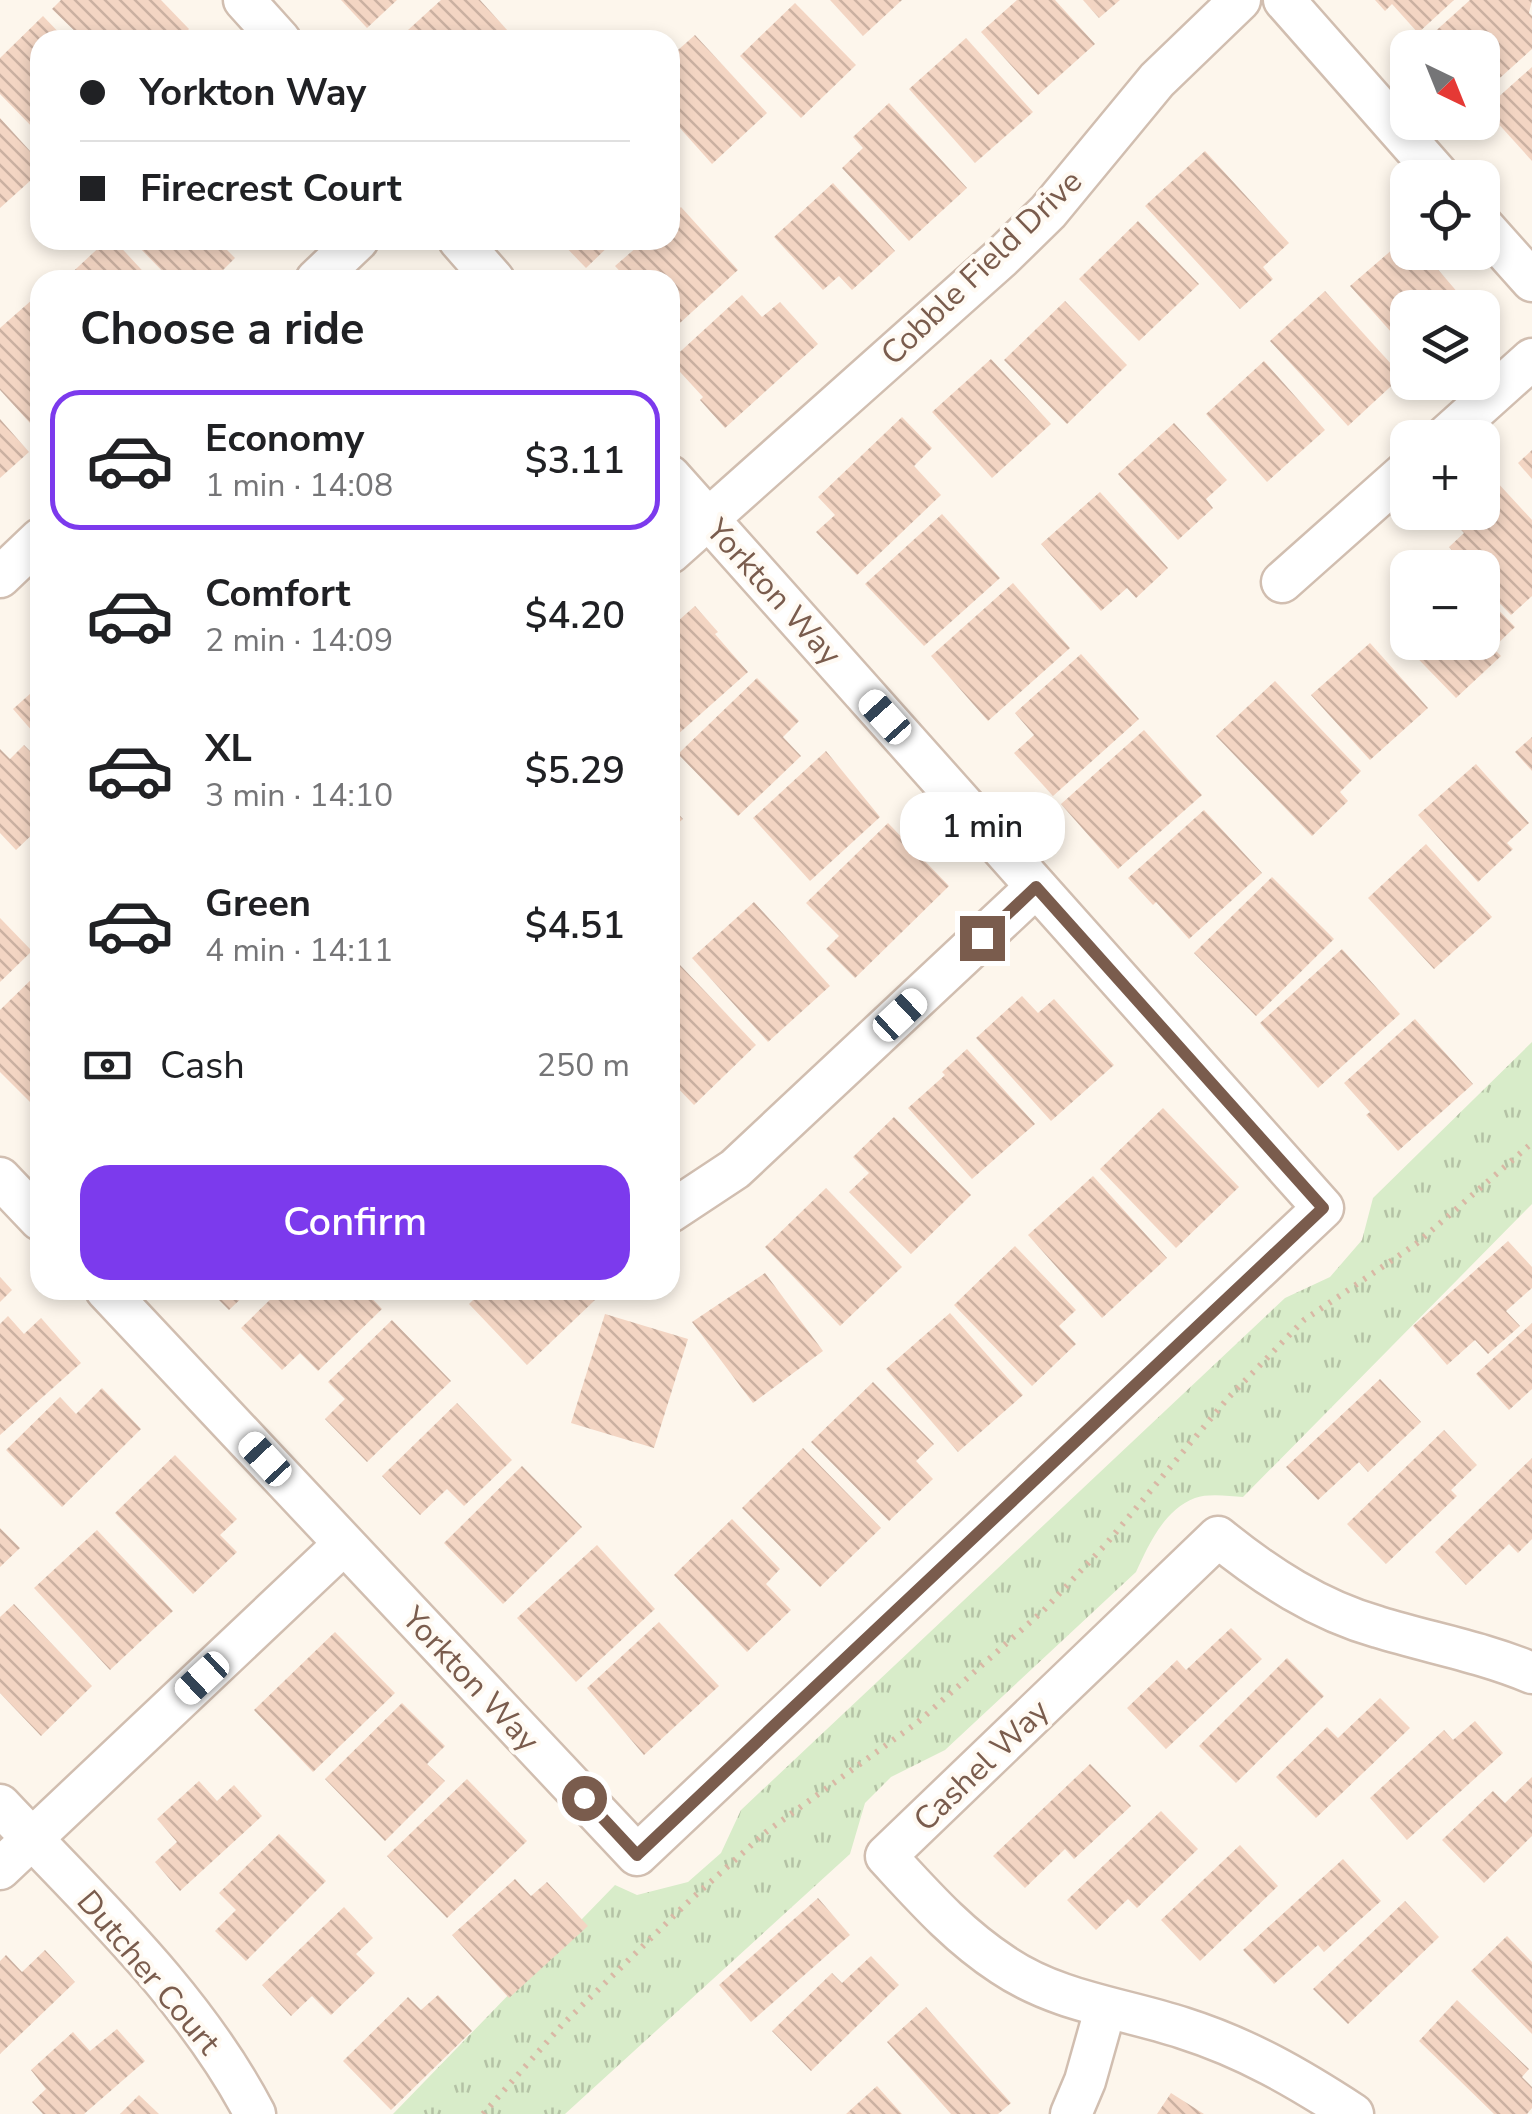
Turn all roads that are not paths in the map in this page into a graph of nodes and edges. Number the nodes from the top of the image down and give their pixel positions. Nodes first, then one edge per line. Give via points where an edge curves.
1 (244, 0) edge
2 (1240, 0) edge
3 (1284, 0) edge
4 (271, 30) edge
5 (1425, 160) edge
6 (1500, 245) edge
7 (348, 250) edge
8 (467, 250) edge
9 (326, 270) edge
10 (485, 270) edge
11 (1532, 281) edge
12 (1532, 359) edge
13 (1464, 420) edge
14 (1390, 486) edge
15 (680, 487) edge
16 (708, 519) junction
17 (680, 544) edge
18 (30, 548) edge
19 (0, 577) edge
20 (1282, 582) dead end
21 (1036, 887) junction
22 (0, 1178) edge
23 (680, 1205) edge
24 (30, 1210) edge
25 (115, 1300) edge
26 (344, 1544) junction
27 (1532, 1672) edge
28 (0, 1806) edge
29 (32, 1839) junction
30 (0, 1869) edge
31 (1105, 2010) junction
32 (255, 2114) edge
33 (1072, 2114) edge
34 (1353, 2114) edge

1 - 4 street
2 - 16 street, Cobble Field Drive via 1157,80 1048,212
3 - 5 street
6 - 11 street
7 - 9 street
8 - 10 street
12 - 13 street
14 - 20 street
15 - 16 street, Yorkton Way
16 - 17 street, Cobble Field Drive
16 - 21 street, Yorkton Way
18 - 19 street
21 - 23 street via 735,1169
21 - 26 street, Yorkton Way via 1323,1208 637,1855
22 - 24 street
25 - 26 street
26 - 29 street
27 - 31 street, Cashel Way via 1374,1626 1304,1598 1218,1537 886,1856 949,1925 1005,1967
28 - 29 street, Dutcher Court
29 - 30 street
29 - 32 street, Dutcher Court via 164,1980 219,2052
31 - 33 street
31 - 34 street, Cashel Way via 1234,2045

